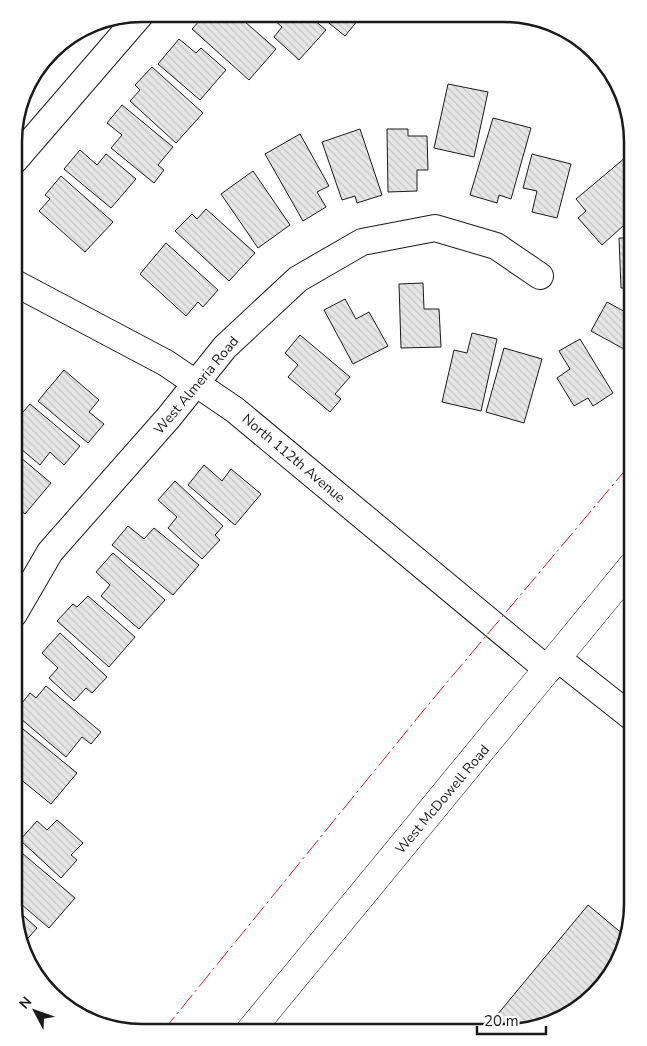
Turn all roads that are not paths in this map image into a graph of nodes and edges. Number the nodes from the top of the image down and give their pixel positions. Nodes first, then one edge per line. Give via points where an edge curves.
1 (133, 23) edge
2 (22, 152) edge
3 (540, 276) dead end
4 (22, 287) edge
5 (196, 383) junction
6 (624, 576) edge
7 (22, 600) edge
8 (553, 664) junction
9 (624, 712) edge
10 (257, 1024) edge

1 - 2 street
3 - 5 street, West Almeria Road via 496,246 435,228 362,242 298,278 225,346
4 - 5 street, North 112th Avenue via 166,363
5 - 7 street, West Almeria Road via 50,552
5 - 8 street, North 112th Avenue via 235,410
6 - 8 main road, West McDowell Road
8 - 9 street, North 112th Avenue
8 - 10 main road, West McDowell Road

